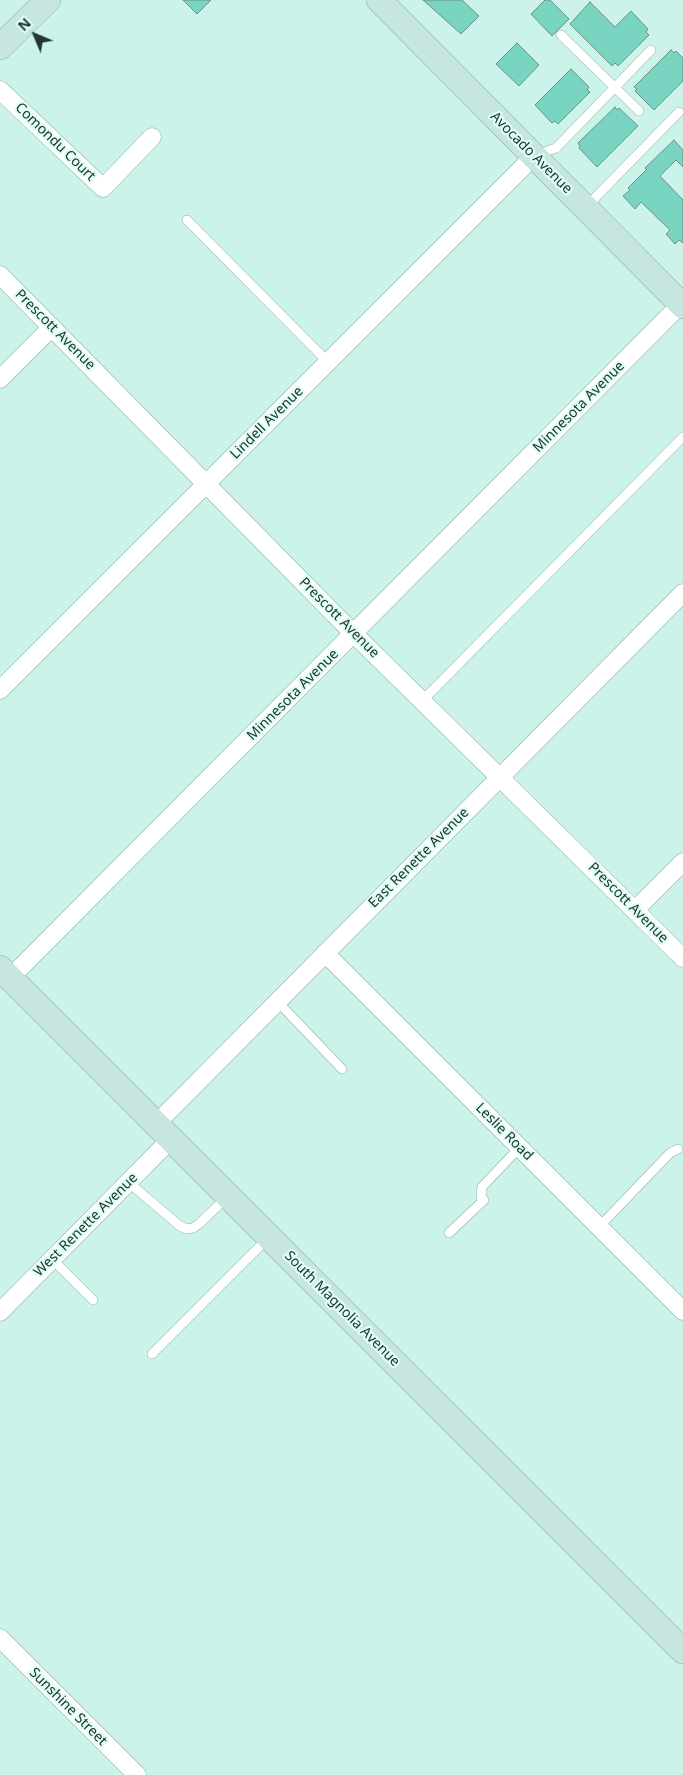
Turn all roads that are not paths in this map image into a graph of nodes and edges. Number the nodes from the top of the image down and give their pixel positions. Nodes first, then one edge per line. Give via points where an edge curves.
1 (48, 0) edge
2 (379, 0) edge
3 (561, 35) dead end
4 (0, 47) edge
5 (651, 50) dead end
6 (615, 87) junction
7 (0, 90) edge
8 (639, 111) dead end
9 (679, 112) dead end
10 (152, 137) dead end
11 (534, 156) junction
12 (585, 208) junction
13 (187, 220) dead end
14 (0, 275) edge
15 (682, 305) edge
16 (52, 327) junction
17 (328, 362) junction
18 (0, 379) edge
19 (683, 437) edge
20 (206, 484) junction
21 (683, 593) edge
22 (354, 634) junction
23 (0, 690) edge
24 (422, 701) junction
25 (499, 776) junction
26 (683, 862) edge
27 (635, 910) junction
28 (325, 953) junction
29 (683, 958) edge
30 (5, 973) edge
31 (277, 1001) junction
32 (342, 1069) dead end
33 (164, 1131) junction
34 (519, 1148) junction
35 (678, 1149) dead end
36 (128, 1182) junction
37 (228, 1196) junction
38 (599, 1227) junction
39 (449, 1233) dead end
40 (269, 1237) junction
41 (52, 1259) junction
42 (93, 1300) dead end
43 (2, 1307) edge
44 (683, 1311) edge
45 (152, 1354) dead end
46 (0, 1638) edge
47 (683, 1651) edge
48 (137, 1775) edge

1 - 4 main road
2 - 11 main road, Avocado Avenue
3 - 6 lane
5 - 6 lane
6 - 8 lane
6 - 11 lane via 556,148
7 - 10 street, Comondu Court via 103,188
9 - 12 lane
11 - 12 main road, Avocado Avenue
11 - 17 street, Lindell Avenue
12 - 15 main road, Avocado Avenue
13 - 17 lane
14 - 16 street, Prescott Avenue
15 - 22 street, Minnesota Avenue
16 - 18 street
16 - 20 street, Prescott Avenue
17 - 20 street, Lindell Avenue
19 - 24 lane
20 - 22 street, Prescott Avenue
20 - 23 street, Lindell Avenue
21 - 25 street, East Renette Avenue
22 - 24 street, Prescott Avenue
22 - 30 street, Minnesota Avenue
24 - 25 street, Prescott Avenue
25 - 27 street, Prescott Avenue
25 - 28 street, East Renette Avenue
26 - 27 street
27 - 29 street, Prescott Avenue
28 - 31 street, East Renette Avenue
28 - 34 street, Leslie Road
30 - 33 main road, South Magnolia Avenue
31 - 32 lane
31 - 33 street, East Renette Avenue
33 - 36 street, West Renette Avenue
33 - 37 main road, South Magnolia Avenue
34 - 38 street, Leslie Road
34 - 39 lane via 482,1187 481,1197 484,1200
35 - 38 lane via 670,1153
36 - 37 lane via 187,1229 199,1224
36 - 41 street, West Renette Avenue
37 - 40 main road, South Magnolia Avenue
38 - 44 street, Leslie Road
40 - 45 lane
40 - 47 main road, South Magnolia Avenue
41 - 42 lane
41 - 43 street, West Renette Avenue
46 - 48 street, Sunshine Street

